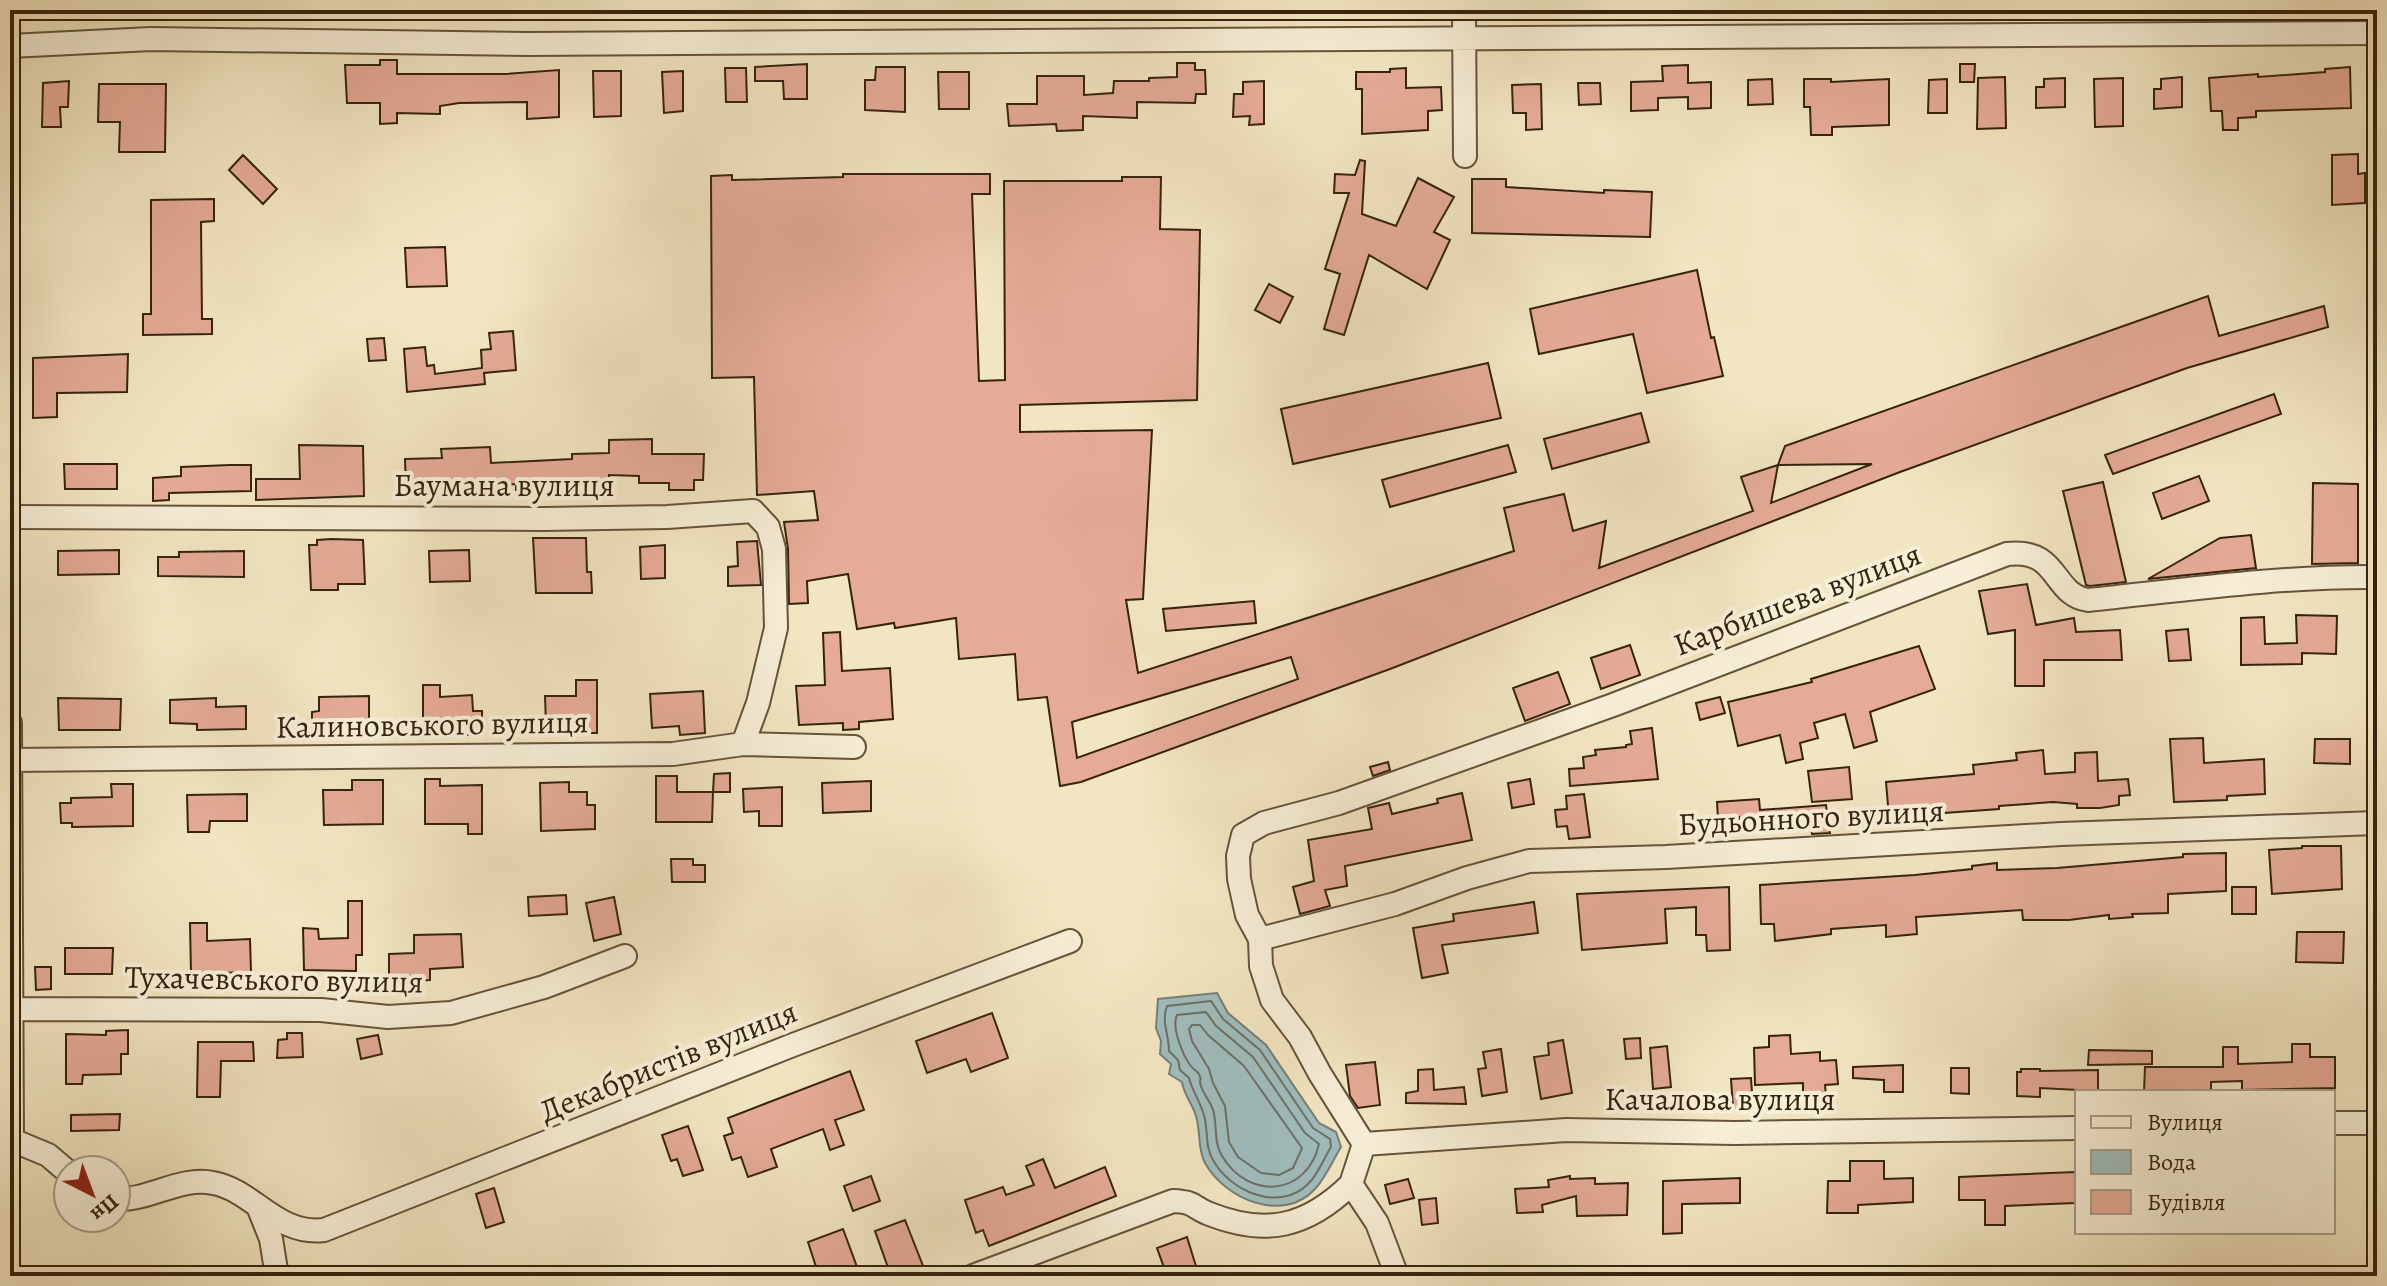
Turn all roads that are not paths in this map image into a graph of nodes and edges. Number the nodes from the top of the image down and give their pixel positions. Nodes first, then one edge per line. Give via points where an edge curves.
1 (1464, 10) edge
2 (2377, 33) edge
3 (1463, 37) junction
4 (10, 46) edge
5 (1465, 156) dead end
6 (10, 517) edge
7 (2377, 577) edge
8 (10, 723) edge
9 (743, 744) junction
10 (854, 747) dead end
11 (10, 760) edge
12 (2377, 823) edge
13 (1260, 939) junction
14 (1070, 941) dead end
15 (625, 956) dead end
16 (12, 1009) edge
17 (2335, 1123) edge
18 (2377, 1123) edge
19 (2075, 1128) edge
20 (11, 1141) edge
21 (1364, 1144) junction
22 (52, 1158) edge
23 (1351, 1184) junction
24 (132, 1198) edge
25 (259, 1209) junction
26 (313, 1231) junction
27 (278, 1276) edge
28 (973, 1276) edge
29 (1397, 1276) edge

1 - 3 street
2 - 3 street
3 - 4 street via 543,44 151,39
3 - 5 street
6 - 9 street, Баумана вулиця via 544,519 753,511 768,527 774,549 776,628
7 - 13 street, Карбишева вулиця via 2239,583 2088,600 2069,592 2039,559 2023,552 2007,554 1613,705 1339,803 1264,823 1243,835 1238,856 1247,915
8 - 11 street
9 - 10 street, Калиновського вулиця
9 - 11 street, Калиновського вулиця via 673,754
11 - 16 street
12 - 13 street, Будьонного вулиця via 1529,861
13 - 21 street via 1261,966 1272,1000
14 - 26 street, Декабристів вулиця via 346,1223
15 - 16 street, Тухачевського вулиця via 544,987 451,1013 388,1017 321,1010
16 - 20 street
17 - 18 street
19 - 21 street, Качалова вулиця via 1566,1130
20 - 22 street
21 - 23 street
23 - 28 street via 1303,1220 1270,1226 1235,1222 1204,1212 1191,1201 1173,1201
23 - 29 street via 1377,1223
24 - 25 street, Декабристів вулиця via 211,1182 238,1192
25 - 26 street, Декабристів вулиця
25 - 27 street
26 - 27 street via 289,1248

